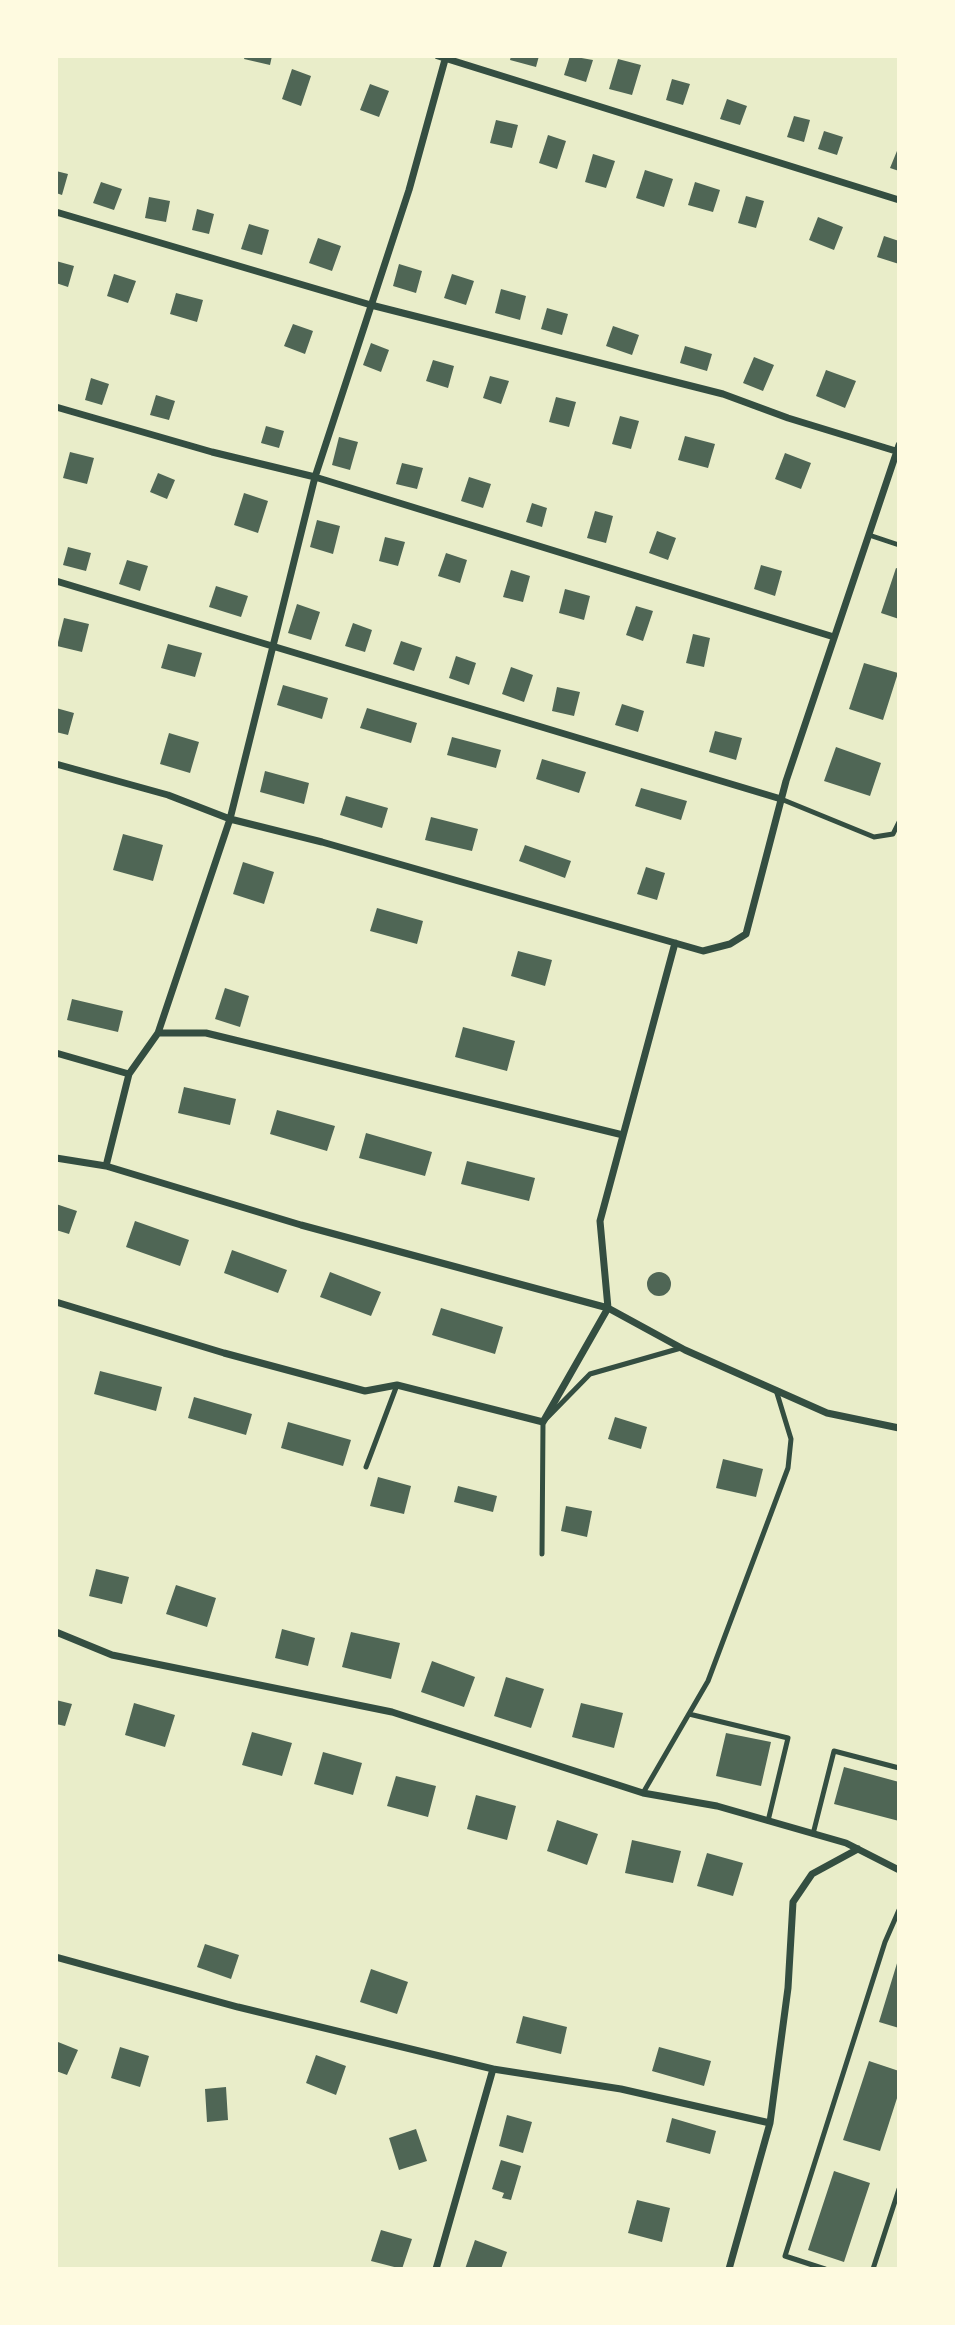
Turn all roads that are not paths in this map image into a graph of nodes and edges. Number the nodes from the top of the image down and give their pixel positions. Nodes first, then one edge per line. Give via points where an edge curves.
1 (443, 57) edge
2 (899, 200) edge
3 (56, 212) edge
4 (371, 305) junction
5 (56, 407) edge
6 (898, 449) edge
7 (316, 477) junction
8 (869, 535) junction
9 (899, 545) edge
10 (56, 581) edge
11 (834, 637) junction
12 (274, 646) junction
13 (56, 764) edge
14 (781, 799) junction
15 (230, 819) junction
16 (899, 822) edge
17 (675, 943) junction
18 (158, 1033) junction
19 (56, 1053) edge
20 (129, 1074) junction
21 (623, 1135) junction
22 (56, 1157) edge
23 (106, 1166) junction
24 (56, 1302) edge
25 (608, 1308) junction
26 (681, 1348) junction
27 (397, 1385) junction
28 (776, 1390) junction
29 (543, 1422) junction
30 (899, 1429) edge
31 (366, 1467) dead end
32 (542, 1553) dead end
33 (56, 1632) edge
34 (689, 1714) junction
35 (899, 1768) edge
36 (643, 1793) junction
37 (768, 1821) junction
38 (813, 1834) junction
39 (858, 1849) junction
40 (899, 1870) edge
41 (899, 1910) edge
42 (56, 1957) edge
43 (493, 2069) junction
44 (770, 2123) junction
45 (899, 2189) edge
46 (436, 2269) edge
47 (729, 2269) edge
48 (825, 2269) edge
49 (873, 2269) edge

1 - 2 street
1 - 4 street via 409,190
3 - 4 street
4 - 6 street via 723,394
4 - 7 street
5 - 7 street
6 - 8 street
7 - 11 street
7 - 12 street
8 - 9 lane
8 - 11 street
10 - 12 street
11 - 14 street
12 - 14 street
12 - 15 street
13 - 15 street via 168,795
14 - 16 lane via 874,837 893,834
14 - 17 street via 746,934 703,951
15 - 17 street
15 - 18 street
17 - 21 street
18 - 20 street
18 - 21 street via 206,1033
19 - 20 street
20 - 23 street
21 - 25 street via 600,1221
22 - 23 street
23 - 25 street via 301,1225
24 - 27 street via 365,1391
25 - 26 street
25 - 29 street
26 - 28 street
26 - 29 lane via 590,1374
27 - 29 street
27 - 31 lane
28 - 30 street via 827,1413
28 - 34 lane via 791,1439 788,1468 708,1681
29 - 32 lane
33 - 36 street via 112,1655 392,1712
34 - 36 lane
34 - 37 lane via 788,1738
35 - 38 lane via 834,1751
36 - 37 street
37 - 38 street
38 - 39 street
39 - 40 street
39 - 44 street via 812,1874 793,1902 788,1988
41 - 48 lane via 785,2256
42 - 43 street
43 - 44 street via 621,2089
43 - 46 street
44 - 47 street
45 - 49 lane

